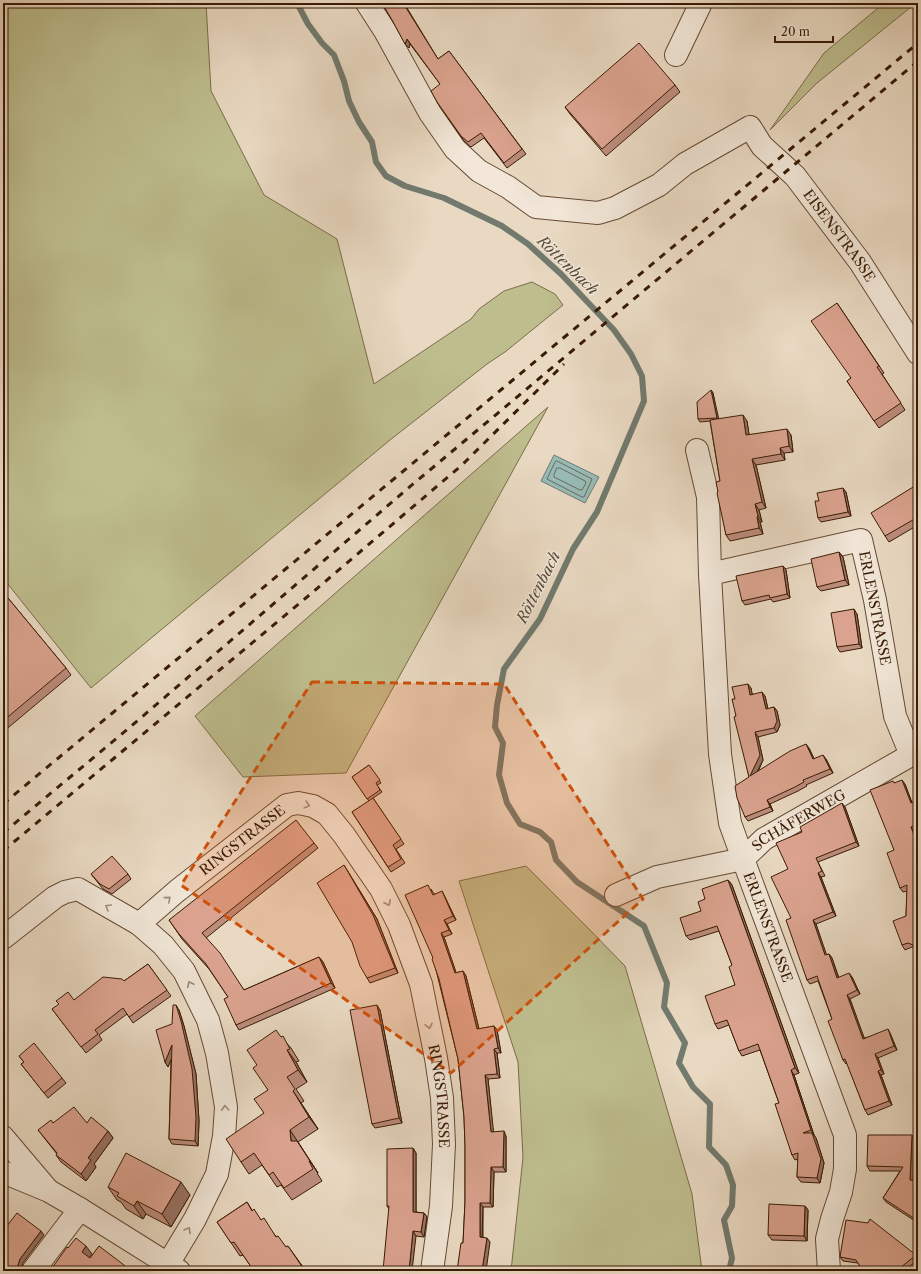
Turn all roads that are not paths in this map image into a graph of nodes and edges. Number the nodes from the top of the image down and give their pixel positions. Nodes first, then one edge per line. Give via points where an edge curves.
1 (367, 3) edge
2 (700, 3) edge
3 (676, 55) dead end
4 (918, 353) edge
5 (697, 450) dead end
6 (710, 574) junction
7 (916, 756) edge
8 (743, 859) junction
9 (616, 895) dead end
10 (139, 924) junction
11 (3, 938) edge
12 (3, 1137) edge
13 (3, 1172) edge
14 (49, 1191) junction
15 (80, 1209) junction
16 (174, 1268) edge
17 (33, 1271) edge
18 (432, 1271) edge
19 (829, 1271) edge

1 - 4 street, EISENSTRASSE via 430,113 454,149 479,171 536,206 598,213 615,208 659,185 685,164 750,127 762,146 795,176 860,262
2 - 3 street
5 - 6 street, ERLENSTRASSE via 708,497
6 - 7 street, ERLENSTRASSE via 861,540 875,600 896,716
6 - 8 street, ERLENSTRASSE via 720,754 730,823
7 - 8 street, SCHÄFERWEG via 764,839
8 - 9 street, SCHÄFERWEG via 657,877
8 - 19 street, ERLENSTRASSE via 844,1135 846,1169 827,1239
10 -> 11 street via 78,889 55,897
16 -> 10 street via 217,1174 226,1107 217,1053 208,1020 184,971 163,945
10 -> 18 street, RINGSTRASSE via 287,805 298,803 313,806 327,814 381,889 399,926 421,984 442,1098 444,1144 441,1206
12 - 14 street
13 - 14 street
14 - 15 street
15 - 16 street
15 - 17 street

